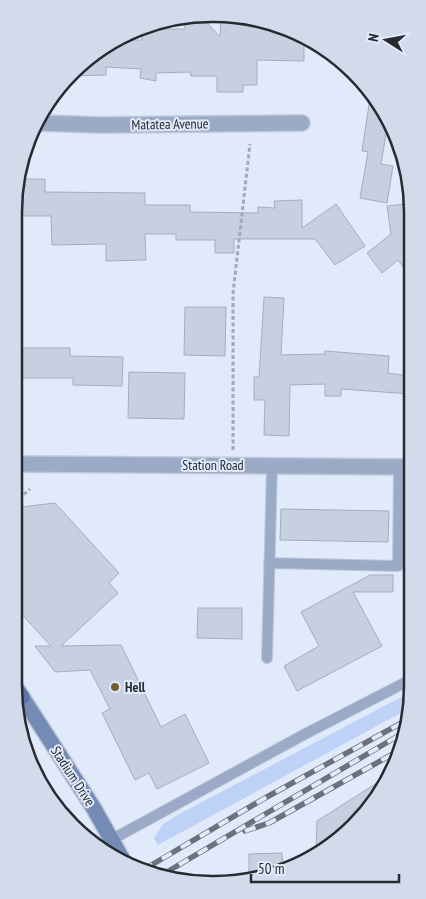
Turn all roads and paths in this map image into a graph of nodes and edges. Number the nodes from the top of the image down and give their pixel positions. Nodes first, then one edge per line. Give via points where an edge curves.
1 (45, 123) edge
2 (302, 123) dead end
3 (250, 144) dead end
4 (22, 464) edge
5 (233, 466) junction
6 (272, 466) junction
7 (404, 467) edge
8 (404, 481) edge
9 (30, 489) dead end
10 (22, 496) edge
11 (269, 563) junction
12 (267, 658) dead end
13 (404, 683) edge
14 (23, 704) edge
15 (111, 840) junction
16 (117, 850) edge

1 - 2 street, Matatea Avenue
3 - 5 path via 233,292
4 - 5 street, Station Road
5 - 6 street, Station Road
6 - 7 street, Station Road
6 - 11 lane
8 - 11 lane via 398,566
9 - 10 path
11 - 12 lane
13 - 15 lane
14 - 15 main road, Stadium Drive via 93,807
15 - 16 main road, Stadium Drive

